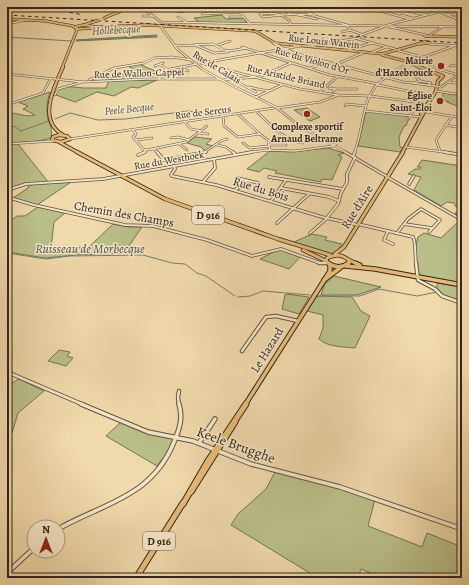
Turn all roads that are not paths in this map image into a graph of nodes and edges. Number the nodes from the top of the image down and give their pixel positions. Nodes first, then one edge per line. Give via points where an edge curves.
1 (132, 7) edge
2 (141, 7) edge
3 (187, 7) edge
4 (235, 7) edge
5 (278, 7) edge
6 (298, 7) edge
7 (367, 7) edge
8 (382, 7) edge
9 (401, 7) edge
10 (419, 7) edge
11 (274, 8) edge
12 (373, 8) edge
13 (410, 8) edge
14 (460, 8) edge
15 (172, 9) dead end
16 (205, 9) dead end
17 (222, 9) dead end
18 (286, 10) junction
19 (293, 10) dead end
20 (378, 10) junction
21 (384, 10) junction
22 (403, 10) junction
23 (239, 12) junction
24 (439, 12) junction
25 (209, 13) junction
26 (222, 13) junction
27 (462, 13) edge
28 (202, 14) dead end
29 (291, 14) junction
30 (312, 14) junction
31 (282, 15) junction
32 (306, 15) junction
33 (400, 15) dead end
34 (426, 15) junction
35 (143, 16) dead end
36 (153, 16) junction
37 (244, 16) junction
38 (447, 16) junction
39 (178, 17) dead end
40 (230, 17) dead end
41 (263, 17) junction
42 (413, 18) junction
43 (7, 19) edge
44 (28, 19) junction
45 (317, 19) dead end
46 (409, 19) junction
47 (98, 21) junction
48 (462, 21) edge
49 (188, 23) junction
50 (7, 24) edge
51 (62, 24) junction
52 (84, 24) junction
53 (213, 24) junction
54 (78, 25) junction
55 (250, 25) junction
56 (267, 25) junction
57 (290, 25) junction
58 (125, 26) junction
59 (211, 26) dead end
60 (348, 26) junction
61 (384, 26) junction
62 (389, 26) junction
63 (74, 27) junction
64 (90, 27) junction
65 (162, 27) junction
66 (442, 28) junction
67 (76, 29) junction
68 (85, 29) junction
69 (462, 29) edge
70 (350, 30) junction
71 (458, 30) dead end
72 (342, 32) dead end
73 (108, 34) dead end
74 (361, 34) dead end
75 (431, 36) junction
76 (446, 36) junction
77 (461, 37) edge
78 (358, 38) junction
79 (74, 39) junction
80 (343, 40) junction
81 (230, 41) dead end
82 (426, 41) junction
83 (372, 43) junction
84 (275, 44) junction
85 (198, 45) junction
86 (218, 45) junction
87 (175, 46) junction
88 (300, 46) junction
89 (305, 46) junction
90 (455, 46) junction
91 (242, 47) dead end
92 (359, 47) junction
93 (386, 47) junction
94 (462, 47) edge
95 (246, 48) junction
96 (280, 48) junction
97 (395, 49) junction
98 (348, 51) junction
99 (228, 52) junction
100 (260, 52) junction
101 (365, 52) junction
102 (370, 53) junction
103 (381, 54) junction
104 (422, 57) junction
105 (420, 58) junction
106 (191, 60) junction
107 (163, 62) dead end
108 (328, 62) junction
109 (425, 62) junction
110 (202, 63) junction
111 (291, 63) junction
112 (409, 63) junction
113 (197, 64) junction
114 (336, 64) junction
115 (462, 64) edge
116 (160, 65) junction
117 (416, 65) junction
118 (155, 66) dead end
119 (450, 66) dead end
120 (180, 68) junction
121 (168, 69) junction
122 (310, 69) junction
123 (427, 70) junction
124 (188, 71) dead end
125 (462, 72) edge
126 (450, 73) junction
127 (7, 74) edge
128 (414, 74) junction
129 (457, 75) junction
130 (386, 76) junction
131 (443, 76) junction
132 (462, 76) edge
133 (258, 77) junction
134 (338, 77) junction
135 (51, 78) junction
136 (57, 79) junction
137 (159, 79) junction
138 (221, 80) junction
139 (420, 81) junction
140 (438, 81) junction
141 (85, 82) junction
142 (430, 82) junction
143 (448, 82) junction
144 (239, 83) dead end
145 (413, 83) junction
146 (378, 84) junction
147 (462, 84) edge
148 (282, 85) junction
149 (428, 85) junction
150 (248, 88) junction
151 (329, 88) dead end
152 (438, 88) junction
153 (335, 89) junction
154 (357, 89) dead end
155 (268, 91) junction
156 (256, 92) dead end
157 (319, 92) junction
158 (333, 92) dead end
159 (436, 92) junction
160 (455, 94) dead end
161 (55, 95) dead end
162 (339, 95) junction
163 (370, 96) junction
164 (433, 96) junction
165 (255, 98) junction
166 (422, 103) junction
167 (7, 105) edge
168 (426, 105) junction
169 (345, 106) dead end
170 (366, 106) junction
171 (276, 108) junction
172 (257, 111) junction
173 (365, 111) junction
174 (425, 111) junction
175 (238, 114) junction
176 (410, 115) junction
177 (222, 116) junction
178 (420, 116) junction
179 (452, 116) junction
180 (462, 118) edge
181 (409, 119) dead end
182 (184, 121) junction
183 (53, 124) junction
184 (445, 125) junction
185 (207, 126) dead end
186 (462, 128) edge
187 (133, 130) junction
188 (200, 132) junction
189 (208, 134) dead end
190 (260, 134) junction
191 (63, 135) junction
192 (462, 135) edge
193 (340, 137) dead end
194 (69, 138) junction
195 (152, 138) dead end
196 (171, 138) dead end
197 (52, 139) junction
198 (228, 139) dead end
199 (460, 139) dead end
200 (135, 140) junction
201 (189, 140) junction
202 (59, 142) junction
203 (243, 143) dead end
204 (303, 143) dead end
205 (7, 144) edge
206 (179, 144) junction
207 (216, 145) junction
208 (269, 145) junction
209 (286, 145) dead end
210 (332, 146) junction
211 (406, 147) junction
212 (154, 149) junction
213 (146, 150) junction
214 (187, 150) dead end
215 (270, 150) junction
216 (356, 152) junction
217 (440, 152) junction
218 (80, 154) junction
219 (349, 154) junction
220 (138, 155) dead end
221 (235, 155) junction
222 (462, 155) edge
223 (354, 157) junction
224 (214, 159) junction
225 (164, 160) junction
226 (155, 163) dead end
227 (174, 166) junction
228 (118, 176) junction
229 (388, 176) junction
230 (414, 176) dead end
231 (269, 177) dead end
232 (237, 178) dead end
233 (247, 180) junction
234 (286, 180) junction
235 (203, 182) junction
236 (258, 183) dead end
237 (409, 184) dead end
238 (282, 188) junction
239 (343, 189) junction
240 (7, 190) edge
241 (235, 190) junction
242 (309, 194) junction
243 (7, 197) edge
244 (271, 201) junction
245 (339, 201) junction
246 (294, 208) junction
247 (326, 218) junction
248 (462, 220) edge
249 (277, 223) dead end
250 (404, 224) junction
251 (358, 225) junction
252 (431, 228) junction
253 (388, 231) junction
254 (429, 232) dead end
255 (310, 233) dead end
256 (397, 233) junction
257 (278, 239) junction
258 (393, 244) dead end
259 (344, 246) junction
260 (335, 254) junction
261 (330, 255) junction
262 (346, 257) junction
263 (349, 260) junction
264 (328, 263) junction
265 (346, 266) junction
266 (341, 267) junction
267 (375, 269) junction
268 (417, 277) junction
269 (322, 282) junction
270 (462, 285) edge
271 (462, 303) edge
272 (298, 320) junction
273 (242, 351) dead end
274 (7, 372) edge
275 (179, 391) dead end
276 (215, 419) dead end
277 (176, 438) junction
278 (199, 443) junction
279 (216, 450) junction
280 (66, 525) edge
281 (462, 529) edge
282 (26, 555) edge
283 (7, 573) edge
284 (136, 578) edge

1 - 47 highway
2 - 36 street
3 - 15 street via 186,11 176,12
4 - 23 street
5 - 11 street
5 - 18 street
6 - 30 street
7 - 12 street
8 - 21 street
9 - 22 street
10 - 13 street
10 - 24 street
12 - 20 street
13 - 22 street
14 - 24 street
16 - 25 street
17 - 26 street
18 - 19 street
18 - 29 street
20 - 21 street
20 - 46 street
21 - 22 street
22 - 34 street
23 - 26 street
23 - 37 street
24 - 34 street
24 - 38 street
25 - 26 street
25 - 28 street
27 - 38 street
29 - 31 street
29 - 32 street via 299,17
30 - 32 street
30 - 60 street
31 - 41 street
31 - 41 street via 274,12 260,14
31 - 57 street via 290,21
32 - 45 street
33 - 42 street
34 - 42 street
35 - 36 street
36 - 49 street via 160,22
37 - 40 street
37 - 55 street
38 - 48 street
39 - 49 street
41 - 56 street
42 - 46 street
43 - 44 main road
44 - 50 street
44 - 51 main road
46 - 62 street
47 - 52 highway
47 - 64 highway
49 - 53 street
51 - 54 main road
51 - 63 main road
52 - 54 main road
52 - 64 main road
53 - 55 street
53 - 59 street
54 - 63 main road
55 - 56 street
56 - 57 street
57 - 60 street
58 - 64 main road
58 - 65 main road
58 - 73 street via 129,32
60 - 61 street
60 - 70 street
61 - 62 street
61 - 78 street
62 - 66 street
62 - 82 street
63 - 67 main road
64 - 68 main road
65 - 84 main road via 255,31
65 - 87 street, Rue de Calais
66 - 69 street
66 - 75 street
67 - 68 main road
67 - 79 main road
68 - 79 main road
69 - 71 street
70 - 72 street
70 - 74 street
75 - 76 main road
75 - 76 street
75 - 82 main road
76 - 77 main road
78 - 80 street
78 - 83 street
79 - 136 main road
80 - 89 street
80 - 92 street
81 - 86 street
82 - 90 street
82 - 97 main road
83 - 92 street
83 - 93 street
84 - 88 main road, Rue Louis Warein
84 - 96 street
85 - 86 street
85 - 87 street
85 - 99 street via 214,53
86 - 99 street
87 - 106 street, Rue de Calais
88 - 89 main road, Rue Louis Warein
88 - 96 street
89 - 98 main road, Rue Louis Warein
90 - 94 street
90 - 104 street
91 - 95 street, Rue du Violon d'Or
92 - 98 street
93 - 97 street
93 - 102 street
95 - 99 street
95 - 100 street, Rue du Violon d'Or
96 - 100 street
96 - 108 street
97 - 103 main road
97 - 104 street
98 - 101 main road, Rue Louis Warein
100 - 110 street
100 - 111 street, Rue du Violon d'Or
101 - 102 main road, Rue Louis Warein
101 - 114 street
102 - 103 main road, Rue Louis Warein
103 - 112 main road, Rue Louis Warein
104 - 105 street
105 - 109 street
105 - 112 street
106 - 113 street, Rue de Calais
106 - 141 street via 173,57 154,58 144,63 115,68
107 - 116 street
108 - 114 street
108 - 122 street
109 - 117 street
109 - 126 street
110 - 113 street
110 - 133 street, Rue Aristide Briand
111 - 122 street, Rue du Violon d'Or
111 - 133 street
112 - 117 main road, Rue Louis Warein
112 - 130 street
113 - 120 street
113 - 138 street, Rue de Calais
114 - 130 street
115 - 119 street
116 - 118 street
116 - 121 street
117 - 123 main road, Rue Louis Warein
120 - 121 street
120 - 124 street
121 - 137 street via 164,70
122 - 134 street, Rue du Violon d'Or
123 - 128 street
123 - 131 main road, Rue Louis Warein
125 - 129 street
126 - 129 street
126 - 131 street
127 - 135 street, Rue de Wallon-Cappel
128 - 130 street
128 - 139 street
129 - 132 street
129 - 143 street
130 - 145 street
130 - 146 street
131 - 140 main road
133 - 138 street, Rue de Wallon-Cappel
133 - 148 street, Rue Aristide Briand
134 - 146 street, Rue du Violon d'Or
134 - 157 street
135 - 136 street, Rue de Wallon-Cappel
135 - 167 street via 44,93
136 - 141 street, Rue de Wallon-Cappel
136 - 183 main road via 49,104
137 - 138 street, Rue de Wallon-Cappel
137 - 141 street, Rue de Wallon-Cappel
138 - 165 street, Rue de Calais
139 - 142 street
139 - 145 street
140 - 142 street
140 - 152 main road
141 - 161 street via 57,89
142 - 149 street
143 - 147 street
143 - 152 street
144 - 150 street
145 - 149 street
146 - 163 street
146 - 164 street, Rue du Violon d'Or
148 - 155 street
148 - 157 street, Rue Aristide Briand
149 - 152 street
150 - 155 street
150 - 156 street
151 - 153 street
152 - 159 main road, Rue d'Aire
153 - 154 street
153 - 158 street
155 - 165 street
157 - 162 street, Rue Aristide Briand
159 - 160 street
159 - 164 main road, Rue d'Aire
162 - 163 street, Rue Aristide Briand
162 - 171 street, Rue de Sercus via 320,102
163 - 166 street, Rue Aristide Briand
163 - 170 street
164 - 168 main road, Rue d'Aire
165 - 171 street, Rue de Calais
166 - 168 street, Rue Aristide Briand
166 - 176 street
168 - 174 main road, Rue d'Aire
169 - 170 street
170 - 173 street
171 - 172 street, Rue de Sercus
171 - 210 street, Rue de Calais via 297,125
172 - 175 street, Rue de Sercus
172 - 204 street via 262,118 287,137 297,143
173 - 176 street
173 - 216 street
174 - 178 main road, Rue d'Aire
174 - 179 street
174 - 180 street
175 - 177 street, Rue de Sercus
175 - 190 street
176 - 178 street
176 - 181 street
177 - 182 street, Rue de Sercus
177 - 190 street via 224,126 238,137
178 - 211 main road, Rue d'Aire
179 - 180 street
179 - 184 street
182 - 187 street, Rue de Sercus
182 - 188 street via 191,129
183 - 191 main road
183 - 197 main road
184 - 186 street
184 - 217 street via 436,140
185 - 188 street
187 - 194 street, Rue de Sercus
187 - 200 street via 136,134 133,137
188 - 189 street
188 - 201 street
190 - 208 street via 267,139
191 - 194 main road
191 - 197 main road
192 - 199 street
193 - 210 street
194 - 202 main road
194 - 218 main road, D 916 via 71,145
195 - 200 street
196 - 201 street
197 - 202 main road
197 - 205 street
198 - 207 street
200 - 213 street
201 - 206 street
202 - 218 main road, D 916
203 - 208 street via 250,148
206 - 212 street
206 - 214 street
207 - 221 street via 226,147
207 - 225 street via 203,154
208 - 209 street
208 - 215 street
210 - 215 street, Rue du Westhoek via 295,151
210 - 219 street, Rue de Calais
211 - 217 street
211 - 229 main road, Rue d'Aire
212 - 213 street
212 - 225 street
213 - 220 street via 145,154
215 - 221 street, Rue du Westhoek
216 - 219 street
216 - 223 street
217 - 222 street
218 - 228 main road, D 916
219 - 223 street, Rue de Calais
221 - 224 street, Rue du Westhoek
223 - 229 street, Rue de Calais
223 - 239 street
224 - 227 street, Rue du Westhoek
224 - 235 street via 215,168
225 - 226 street
227 - 228 street, Rue du Westhoek
227 - 235 street, Rue du Bois via 172,176
228 - 240 street, Rue du Westhoek via 24,185
228 - 257 main road, D 916 via 171,202
229 - 248 street, Rue de Calais
229 - 251 main road, Rue d'Aire
230 - 237 street
231 - 234 street
232 - 233 street
233 - 236 street
233 - 241 street
234 - 238 street
234 - 239 street
235 - 241 street, Rue du Bois
238 - 242 street
238 - 244 street
239 - 245 street
241 - 244 street, Rue du Bois
242 - 245 street
242 - 246 street
243 - 264 street, Chemin des Champs via 125,225 153,226 207,240 252,256 281,248 320,263
244 - 246 street, Rue du Bois
245 - 247 street
246 - 247 street, Rue du Bois
246 - 249 street
247 - 251 street, Rue du Bois
247 - 255 street
250 - 252 street
250 - 252 street via 418,210 423,209 440,220
250 - 256 street
251 - 253 street, Rue du Bois
251 - 259 main road, Rue d'Aire
252 - 254 street
253 - 256 street, Rue du Bois
253 - 258 street via 384,241
256 - 268 street, Rue du Bois via 414,239
257 - 261 main road, D 916
257 - 264 main road, D 916
259 - 260 main road, Rue d'Aire
259 - 262 main road, Rue d'Aire
260 - 261 main road
260 - 262 main road
261 - 264 main road
262 - 263 main road
263 - 265 main road
263 - 267 main road
264 - 266 main road
264 - 269 main road, D 916 via 330,271
265 - 266 main road
265 - 267 main road
266 - 269 main road, D 916
267 - 268 main road
268 - 270 main road
268 - 271 street via 442,296
269 - 272 main road, Le Hazard / D 916
272 - 273 street via 267,316
272 - 279 main road, Le Hazard / D 916
274 - 277 street, Keele Brugghe via 135,427
275 - 277 street via 177,396 182,419
276 - 278 street
277 - 278 street, Keele Brugghe
277 - 280 street via 163,463 135,491
278 - 279 street, Keele Brugghe
279 - 281 street, Keele Brugghe via 254,466 340,487
279 - 284 main road, Le Hazard / D 916
282 - 283 street

